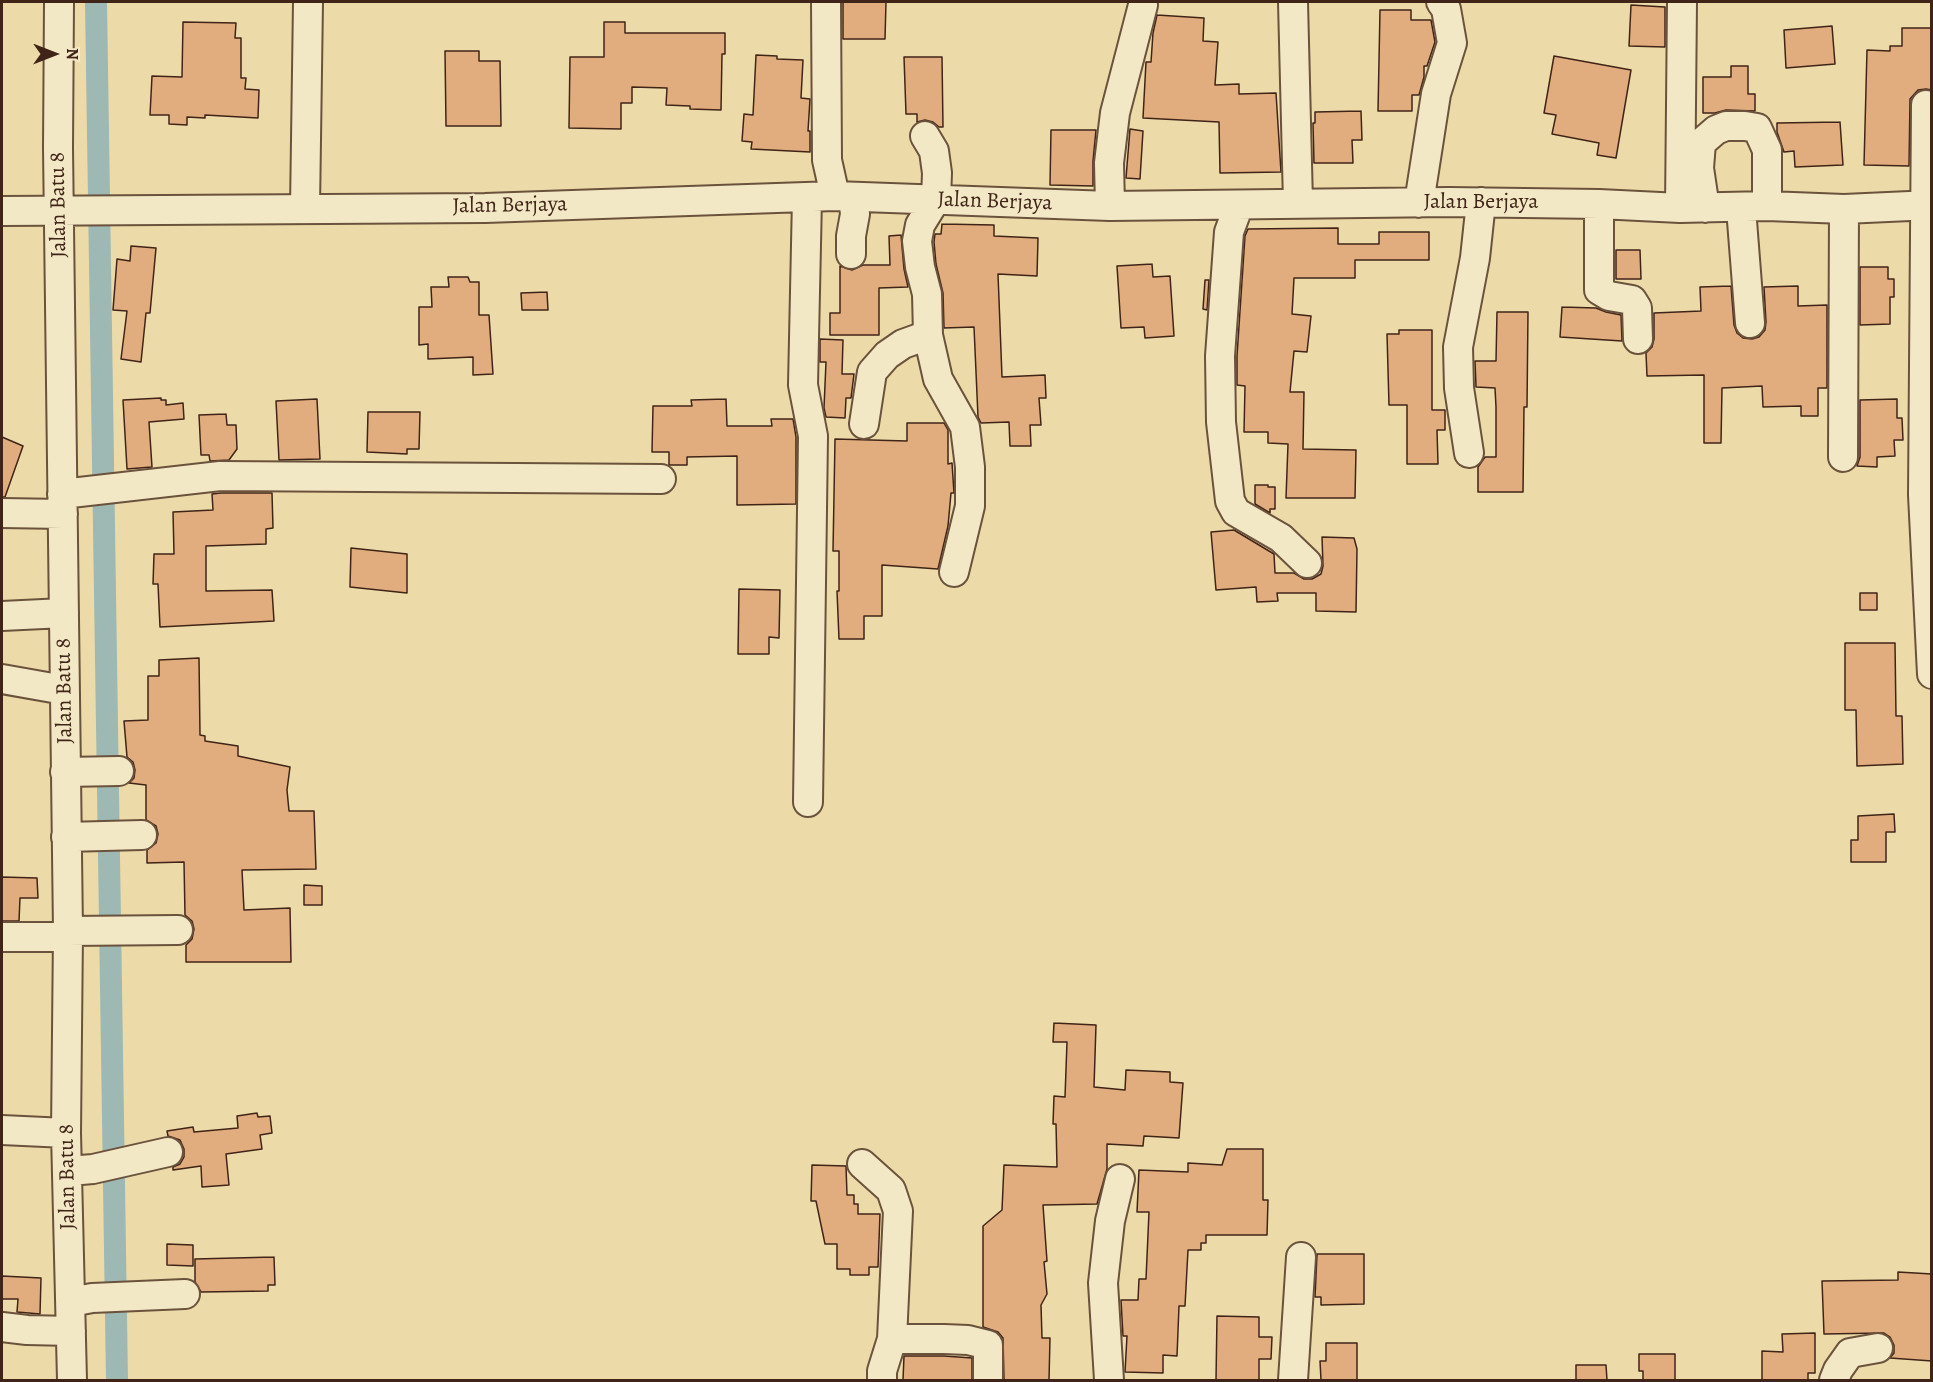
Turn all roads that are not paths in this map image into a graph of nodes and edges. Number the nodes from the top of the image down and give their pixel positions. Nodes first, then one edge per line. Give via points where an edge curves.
1 (59, 2) edge
2 (308, 2) edge
3 (826, 2) edge
4 (1293, 2) edge
5 (1441, 2) edge
6 (1682, 2) edge
7 (1143, 5) dead end
8 (1926, 105) dead end
9 (925, 136) dead end
10 (844, 197) junction
11 (807, 198) junction
12 (936, 199) junction
13 (1481, 202) junction
14 (1298, 203) junction
15 (1419, 203) junction
16 (1599, 204) junction
17 (1239, 205) junction
18 (1929, 205) edge
19 (1110, 206) junction
20 (1754, 207) junction
21 (305, 208) junction
22 (1693, 208) junction
23 (1844, 208) junction
24 (2, 211) edge
25 (73, 211) junction
26 (852, 254) dead end
27 (1750, 323) dead end
28 (928, 335) junction
29 (1638, 339) dead end
30 (864, 424) dead end
31 (1469, 453) dead end
32 (1843, 457) dead end
33 (661, 480) dead end
34 (62, 504) junction
35 (2, 513) edge
36 (1306, 563) dead end
37 (954, 572) dead end
38 (64, 613) junction
39 (2, 616) edge
40 (1932, 674) edge
41 (2, 679) edge
42 (64, 690) junction
43 (65, 771) junction
44 (108, 772) dead end
45 (808, 802) dead end
46 (142, 836) dead end
47 (78, 837) junction
48 (178, 930) dead end
49 (67, 934) junction
50 (2, 937) edge
51 (2, 1130) edge
52 (66, 1133) junction
53 (168, 1152) dead end
54 (862, 1164) dead end
55 (81, 1170) junction
56 (1120, 1179) dead end
57 (1301, 1257) dead end
58 (185, 1294) dead end
59 (81, 1300) junction
60 (2, 1327) edge
61 (71, 1331) junction
62 (892, 1339) junction
63 (1878, 1348) dead end
64 (72, 1380) edge
65 (882, 1380) edge
66 (988, 1380) edge
67 (1109, 1380) edge
68 (1293, 1380) edge
69 (1834, 1380) edge

1 - 25 street, Jalan Batu 8
2 - 21 street
3 - 10 street via 827,160
4 - 14 street
5 - 15 street via 1446,9 1452,43 1436,94
6 - 22 street
7 - 19 street via 1115,113 1109,163
8 - 18 street
9 - 12 street via 934,151 938,173
10 - 11 street, Jalan Berjaya
10 - 12 street, Jalan Berjaya
10 - 26 street via 855,214
11 - 21 street, Jalan Berjaya
11 - 45 street via 802,385 813,436
12 - 19 street, Jalan Berjaya
12 - 28 street via 920,225 917,241 927,294
13 - 15 street, Jalan Berjaya
13 - 16 street, Jalan Berjaya
13 - 31 street via 1458,347 1459,388
14 - 15 street, Jalan Berjaya
14 - 17 street, Jalan Berjaya
16 - 22 street, Jalan Berjaya
16 - 29 street via 1599,290 1632,300 1637,308
17 - 19 street, Jalan Berjaya
17 - 36 street via 1229,232 1220,356 1221,422 1230,501 1236,512 1281,538
18 - 23 street, Jalan Berjaya
18 - 40 street via 1923,495
20 - 22 street, Jalan Berjaya
20 - 22 street via 1767,150 1757,128 1726,126 1701,143
20 - 23 street, Jalan Berjaya
20 - 27 street
21 - 25 street, Jalan Berjaya
23 - 32 street
24 - 25 street, Jalan Berjaya
25 - 34 street, Jalan Batu 8
28 - 30 street via 903,344 872,372
28 - 37 street via 938,379 965,427 970,467 970,506
33 - 34 street via 220,476 90,491
34 - 35 street
34 - 38 street, Jalan Batu 8
38 - 39 street
38 - 42 street, Jalan Batu 8
41 - 42 street
42 - 43 street, Jalan Batu 8
43 - 44 street
43 - 47 street, Jalan Batu 8
46 - 47 street
47 - 49 street, Jalan Batu 8
48 - 49 street
49 - 50 street
49 - 52 street, Jalan Batu 8
51 - 52 street
52 - 55 street, Jalan Batu 8
53 - 55 street
54 - 62 street via 891,1190 898,1211
55 - 59 street, Jalan Batu 8
56 - 67 street via 1110,1221 1104,1284
57 - 68 street
58 - 59 street
59 - 61 street, Jalan Batu 8
60 - 61 street
61 - 64 street, Jalan Batu 8
62 - 65 street
62 - 66 street via 968,1340 988,1345
63 - 69 street via 1850,1353

